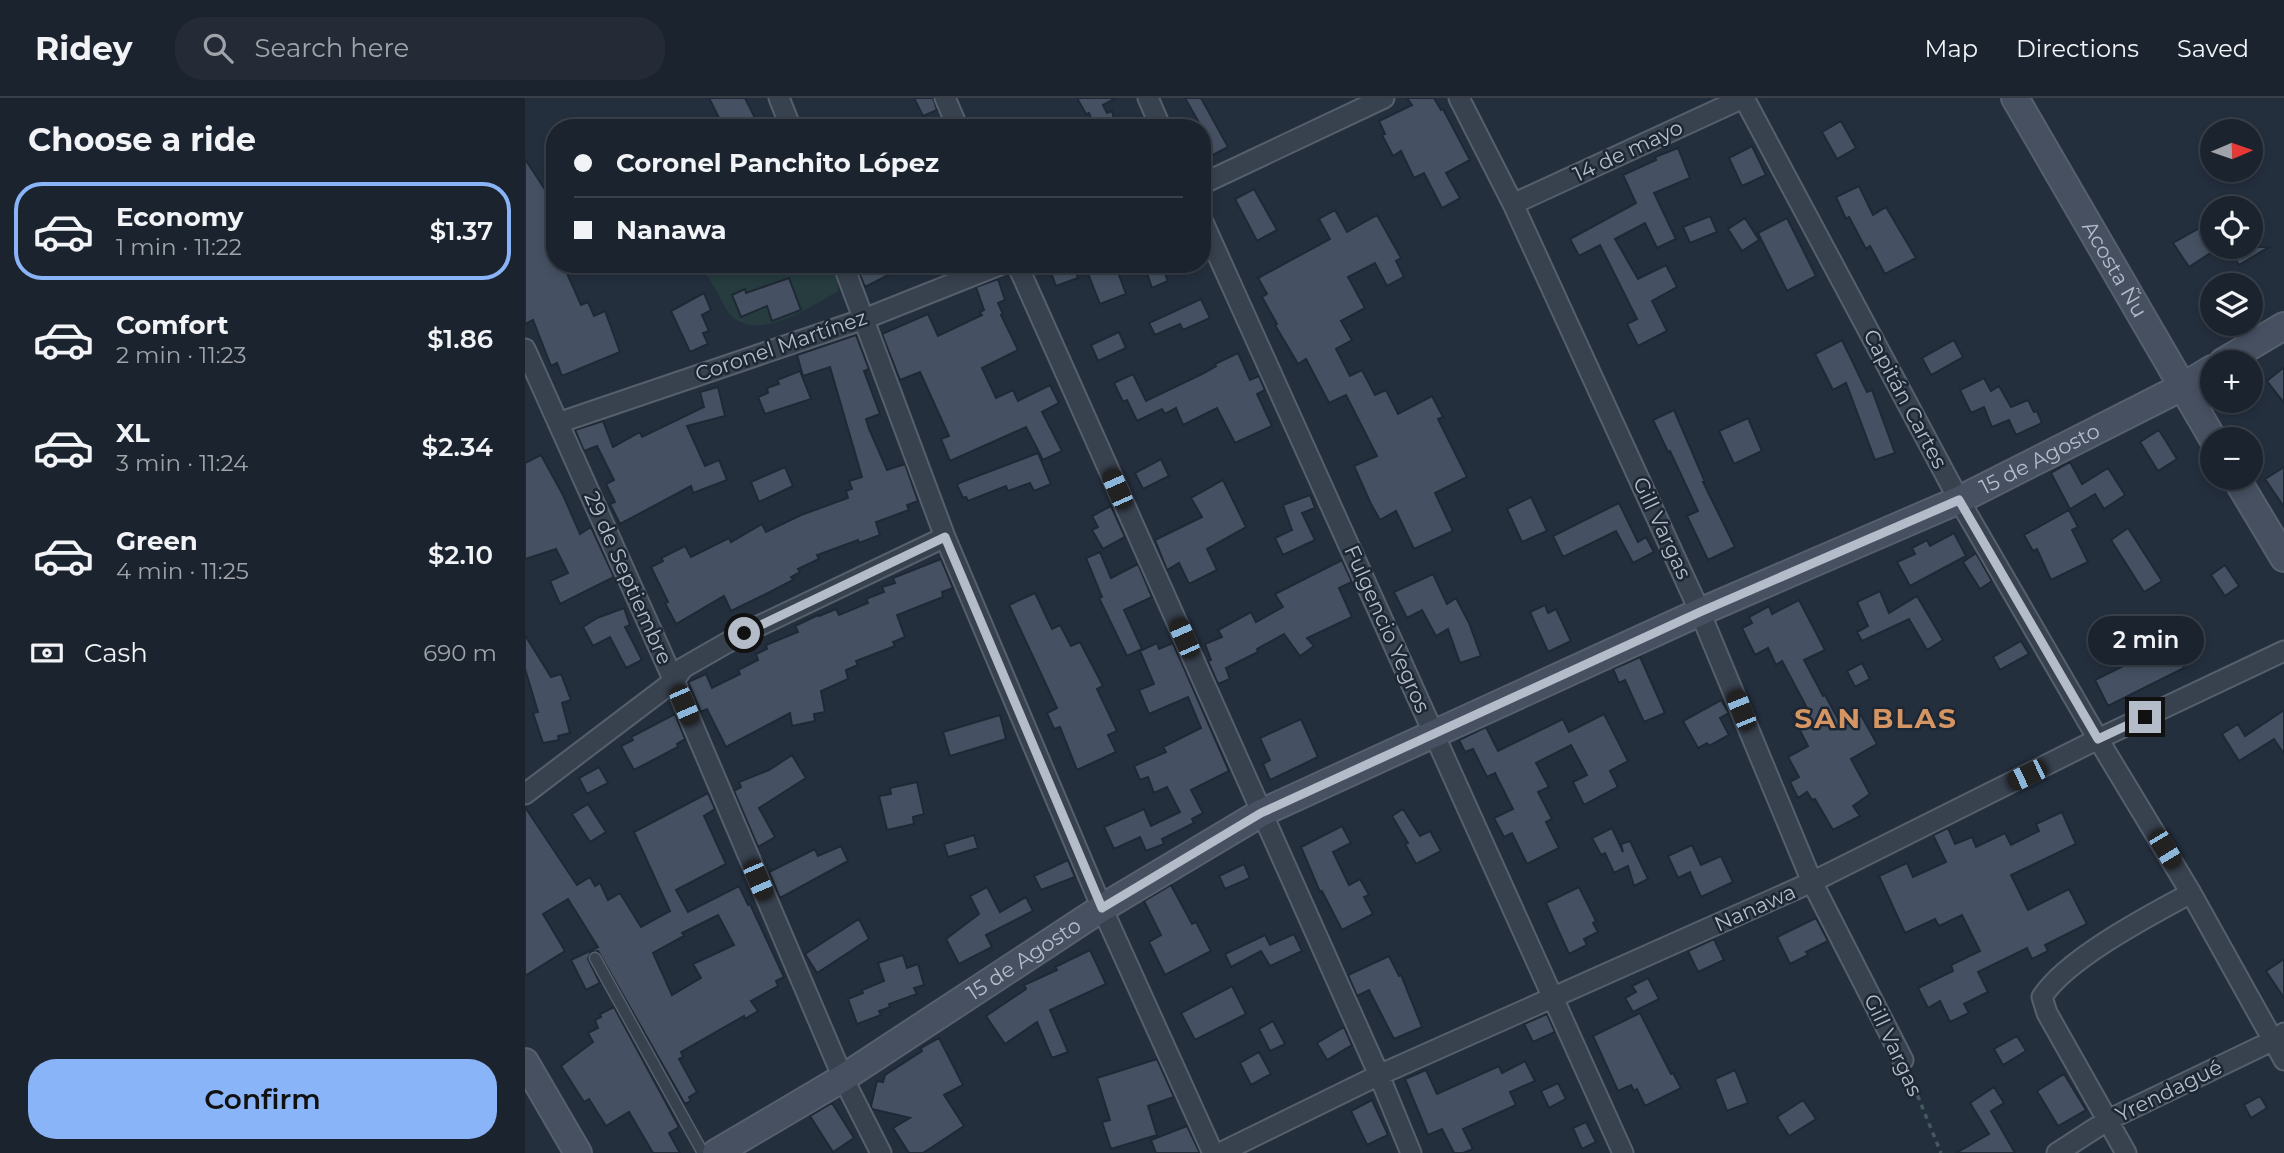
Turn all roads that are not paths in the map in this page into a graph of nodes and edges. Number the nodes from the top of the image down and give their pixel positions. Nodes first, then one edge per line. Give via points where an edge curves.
1 (779, 98) edge
2 (945, 98) edge
3 (1148, 98) edge
4 (1384, 98) edge
5 (1459, 98) edge
6 (1743, 98) edge
7 (2015, 98) edge
8 (787, 119) edge
9 (954, 119) edge
10 (1157, 119) edge
11 (1211, 180) edge
12 (1513, 204) junction
13 (1211, 240) edge
14 (846, 273) edge
15 (979, 273) edge
16 (1021, 273) edge
17 (864, 319) junction
18 (2284, 326) edge
19 (525, 349) edge
20 (2243, 350) edge
21 (2200, 376) edge
22 (2182, 387) junction
23 (558, 423) junction
24 (2206, 427) edge
25 (2243, 490) edge
26 (1959, 500) junction
27 (945, 537) junction
28 (2284, 558) edge
29 (1700, 612) junction
30 (2284, 651) edge
31 (674, 681) junction
32 (1435, 735) junction
33 (2098, 739) junction
34 (525, 794) edge
35 (1261, 813) junction
36 (1812, 882) junction
37 (2191, 893) junction
38 (1102, 908) junction
39 (595, 958) dead end
40 (1555, 998) junction
41 (2279, 1037) edge
42 (1903, 1060) road end
43 (2284, 1060) edge
44 (525, 1062) edge
45 (1379, 1075) junction
46 (843, 1079) junction
47 (2108, 1120) junction
48 (577, 1153) edge
49 (703, 1153) edge
50 (716, 1153) edge
51 (881, 1153) edge
52 (1213, 1153) edge
53 (1220, 1153) edge
54 (1411, 1153) edge
55 (1623, 1153) edge
56 (2057, 1153) edge
57 (2126, 1153) edge

1 - 8 street
2 - 9 street
3 - 10 street
4 - 11 street
5 - 12 street, Gill Vargas
6 - 12 street, 14 de mayo
6 - 26 street, Capitán Cartes
7 - 22 street, Acosta Ñu
12 - 29 street, Gill Vargas
13 - 32 street, Fulgencio Yegros
14 - 17 street
15 - 17 street, Coronel Martínez
16 - 35 street
17 - 23 street, Coronel Martínez
17 - 27 street
18 - 20 street
19 - 23 street, 29 de Septiembre
21 - 22 street, 15 de Agosto
22 - 24 street, Acosta Ñu
22 - 26 street, 15 de Agosto
23 - 31 street, 29 de Septiembre
25 - 28 street
26 - 29 street, 15 de Agosto
26 - 33 street, Capitán Cartes
27 - 31 street via 744,633 683,668
27 - 38 street
29 - 32 street, 15 de Agosto
29 - 36 street, Gill Vargas
30 - 33 street, Nanawa
31 - 34 street
31 - 46 street, 29 de Septiembre
32 - 35 street, 15 de Agosto
32 - 40 street, Fulgencio Yegros
33 - 36 street, Nanawa
33 - 37 street, Capitán Cartes
35 - 38 street, 15 de Agosto
35 - 45 street
36 - 40 street, Nanawa
36 - 42 street, Gill Vargas
37 - 41 street, Capitán Cartes
37 - 47 street via 2103,944 2051,984 2042,997
38 - 46 street, 15 de Agosto
38 - 52 street
39 - 49 lane
40 - 45 street, Nanawa
40 - 55 street, Fulgencio Yegros
41 - 43 street, Capitán Cartes
41 - 47 street, Yrendagué
44 - 48 street
45 - 53 street, Nanawa
45 - 54 street
46 - 50 street, 15 de Agosto
46 - 51 street, 29 de Septiembre
47 - 56 street, Yrendagué
47 - 57 street

